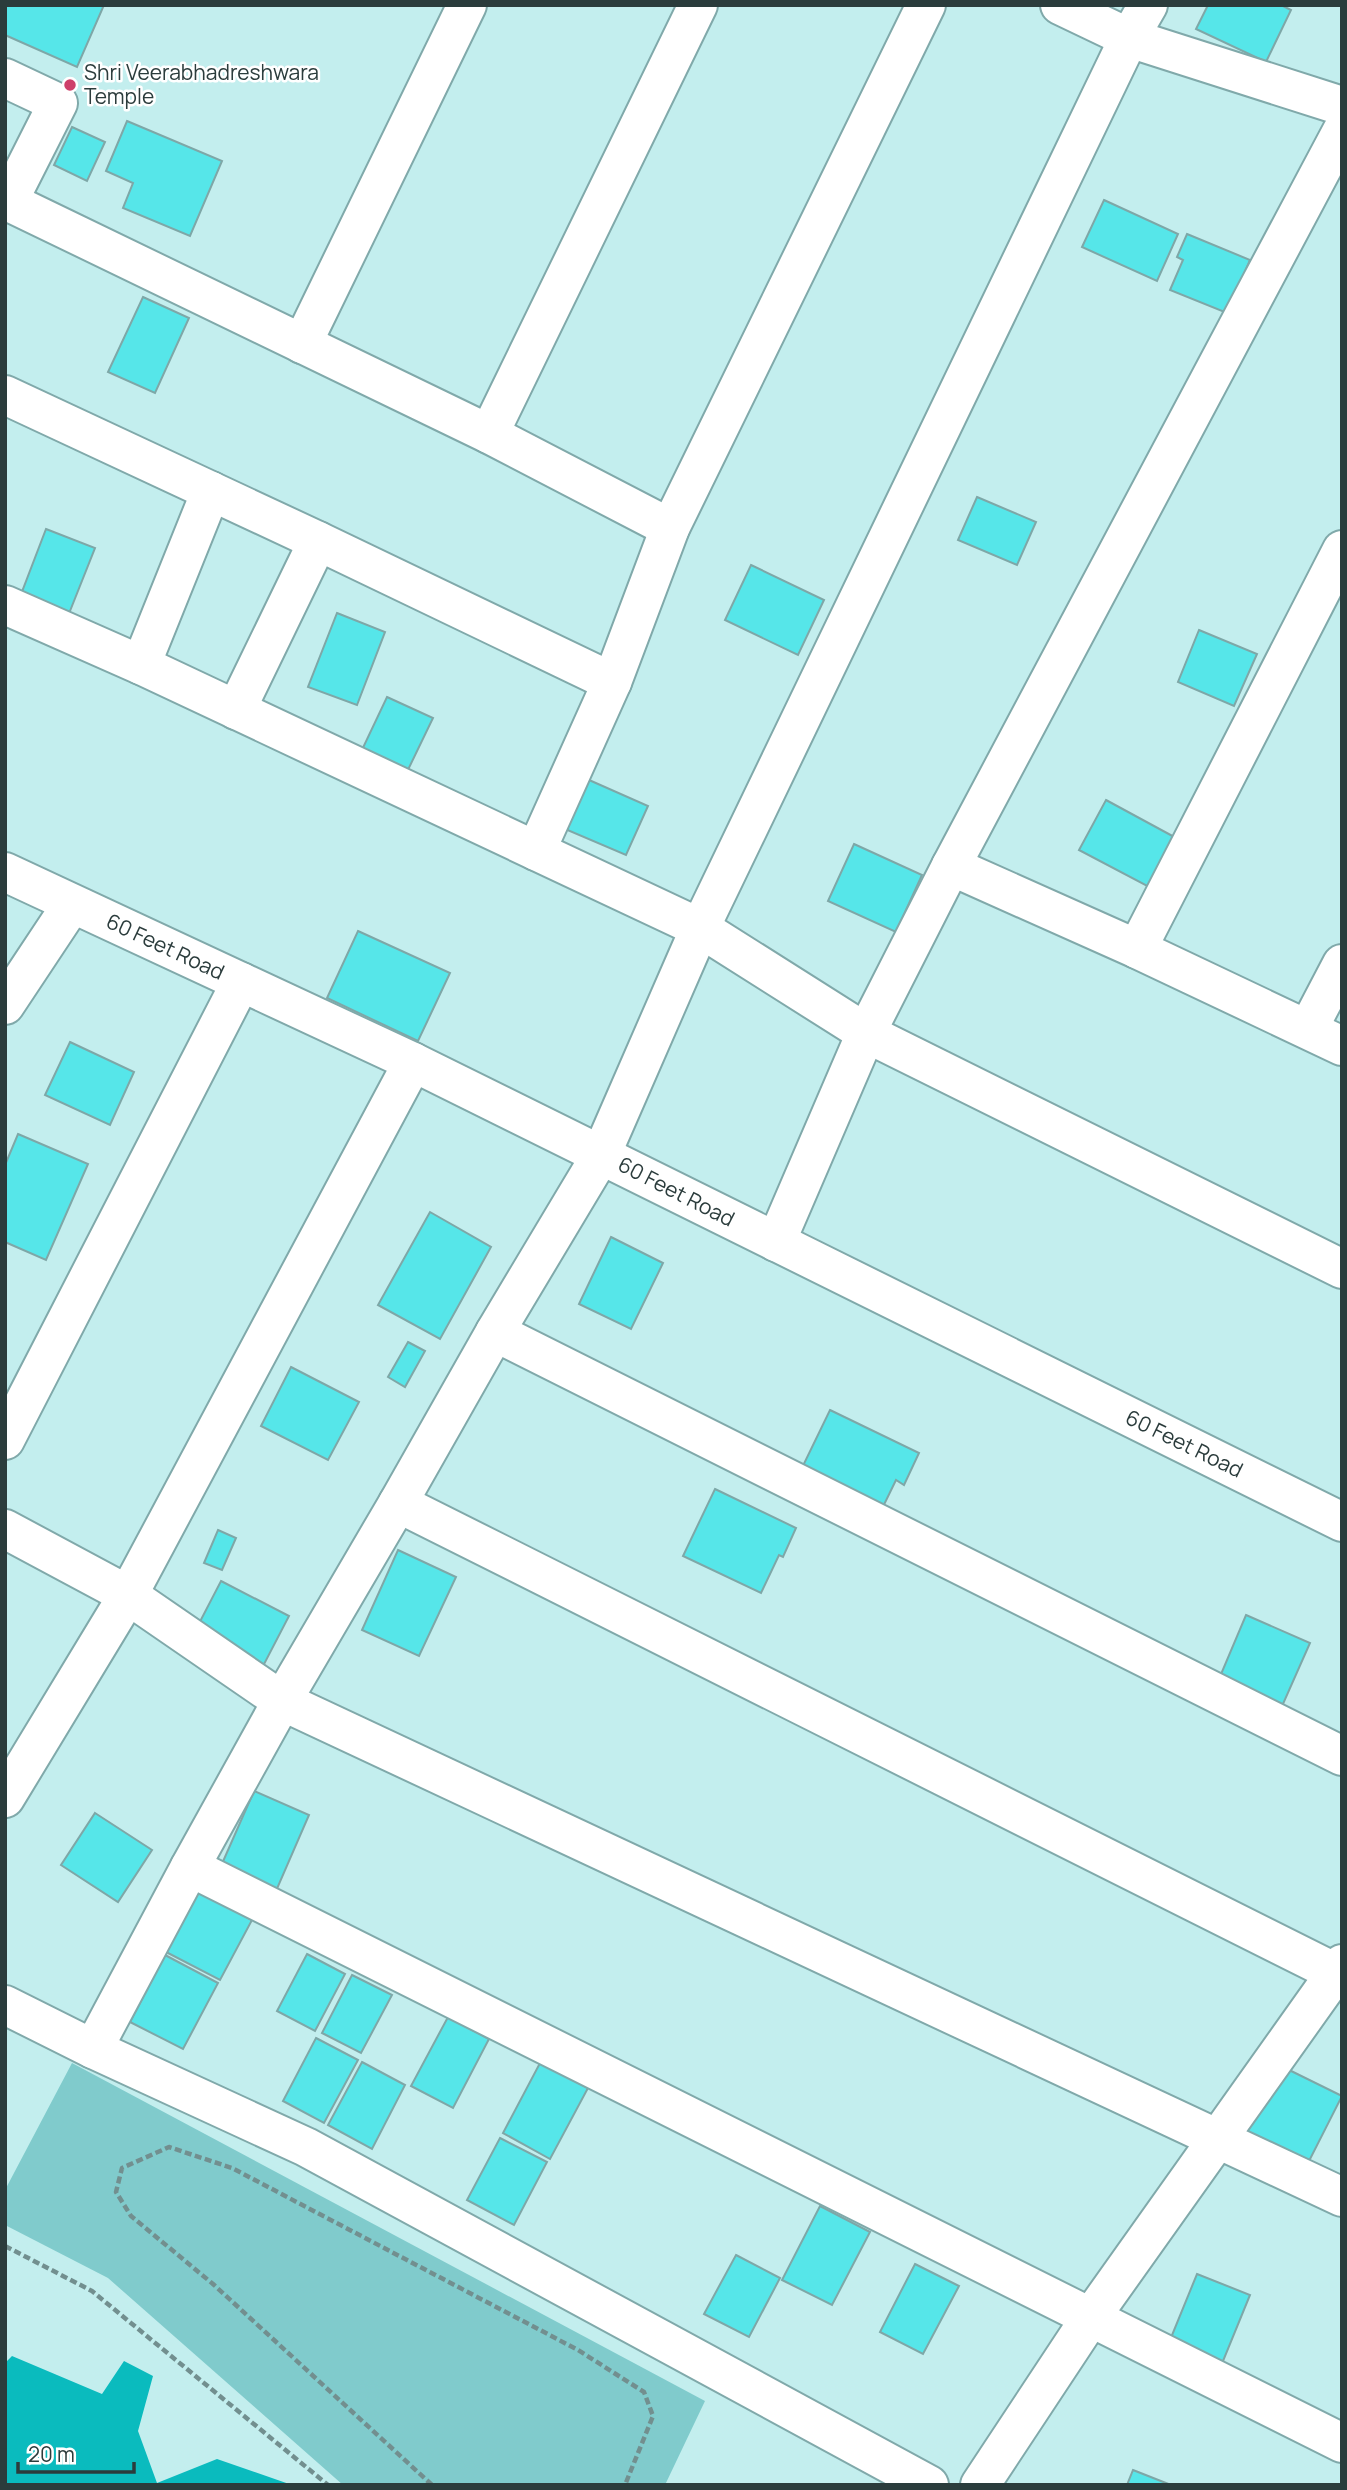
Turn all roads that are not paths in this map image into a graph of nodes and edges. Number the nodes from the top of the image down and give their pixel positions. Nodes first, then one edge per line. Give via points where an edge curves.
1 (467, 5) edge
2 (698, 5) edge
3 (926, 5) edge
4 (1060, 5) edge
5 (1148, 5) edge
6 (1129, 38) junction
7 (5, 78) edge
8 (1342, 106) edge
9 (1342, 131) edge
10 (7, 201) edge
11 (302, 344) junction
12 (5, 395) edge
13 (489, 434) junction
14 (211, 491) junction
15 (670, 528) junction
16 (318, 541) junction
17 (1342, 550) edge
18 (5, 605) edge
19 (141, 665) junction
20 (612, 682) junction
21 (236, 710) junction
22 (536, 850) junction
23 (951, 866) junction
24 (5, 872) edge
25 (72, 904) junction
26 (700, 928) junction
27 (1137, 949) junction
28 (1342, 964) edge
29 (241, 982) junction
30 (5, 1005) edge
31 (1308, 1029) junction
32 (866, 1033) junction
33 (1342, 1046) edge
34 (413, 1062) junction
35 (601, 1155) junction
36 (776, 1242) junction
37 (1342, 1269) edge
38 (495, 1332) junction
39 (5, 1440) edge
40 (398, 1503) junction
41 (1342, 1522) edge
42 (5, 1529) edge
43 (128, 1595) junction
44 (282, 1701) junction
45 (1342, 1756) edge
46 (5, 1798) edge
47 (190, 1867) junction
48 (1340, 1971) edge
49 (5, 2005) edge
50 (93, 2049) junction
51 (1218, 2139) junction
52 (1342, 2197) edge
53 (1091, 2317) junction
54 (1342, 2443) edge
55 (929, 2485) edge
56 (980, 2485) edge

1 - 11 street
2 - 13 street
3 - 15 street
4 - 6 street
5 - 6 street
6 - 8 street
6 - 26 street
7 - 10 street via 58,103
9 - 23 street
10 - 11 street
11 - 13 street
12 - 14 street
13 - 15 street
14 - 16 street
14 - 19 street
15 - 20 street
16 - 20 street
16 - 21 street
17 - 27 street
18 - 19 street
19 - 21 street
20 - 22 street
21 - 22 street
22 - 26 street
23 - 27 street
23 - 32 street
24 - 25 street, 60 Feet Road
25 - 29 street, 60 Feet Road
25 - 30 street
26 - 32 street
26 - 35 street
27 - 31 street
28 - 31 street
29 - 34 street, 60 Feet Road
29 - 39 street
31 - 33 street
32 - 36 street
32 - 37 street
34 - 35 street, 60 Feet Road
34 - 43 street
35 - 36 street, 60 Feet Road
35 - 38 street
36 - 41 street, 60 Feet Road
38 - 40 street
38 - 45 street
40 - 44 street
40 - 48 street
42 - 43 street
43 - 44 street
43 - 46 street
44 - 47 street
44 - 51 street
47 - 50 street
47 - 53 street
48 - 51 street
49 - 50 street
50 - 55 street via 306,2147
51 - 52 street
51 - 53 street
53 - 54 street
53 - 56 street

